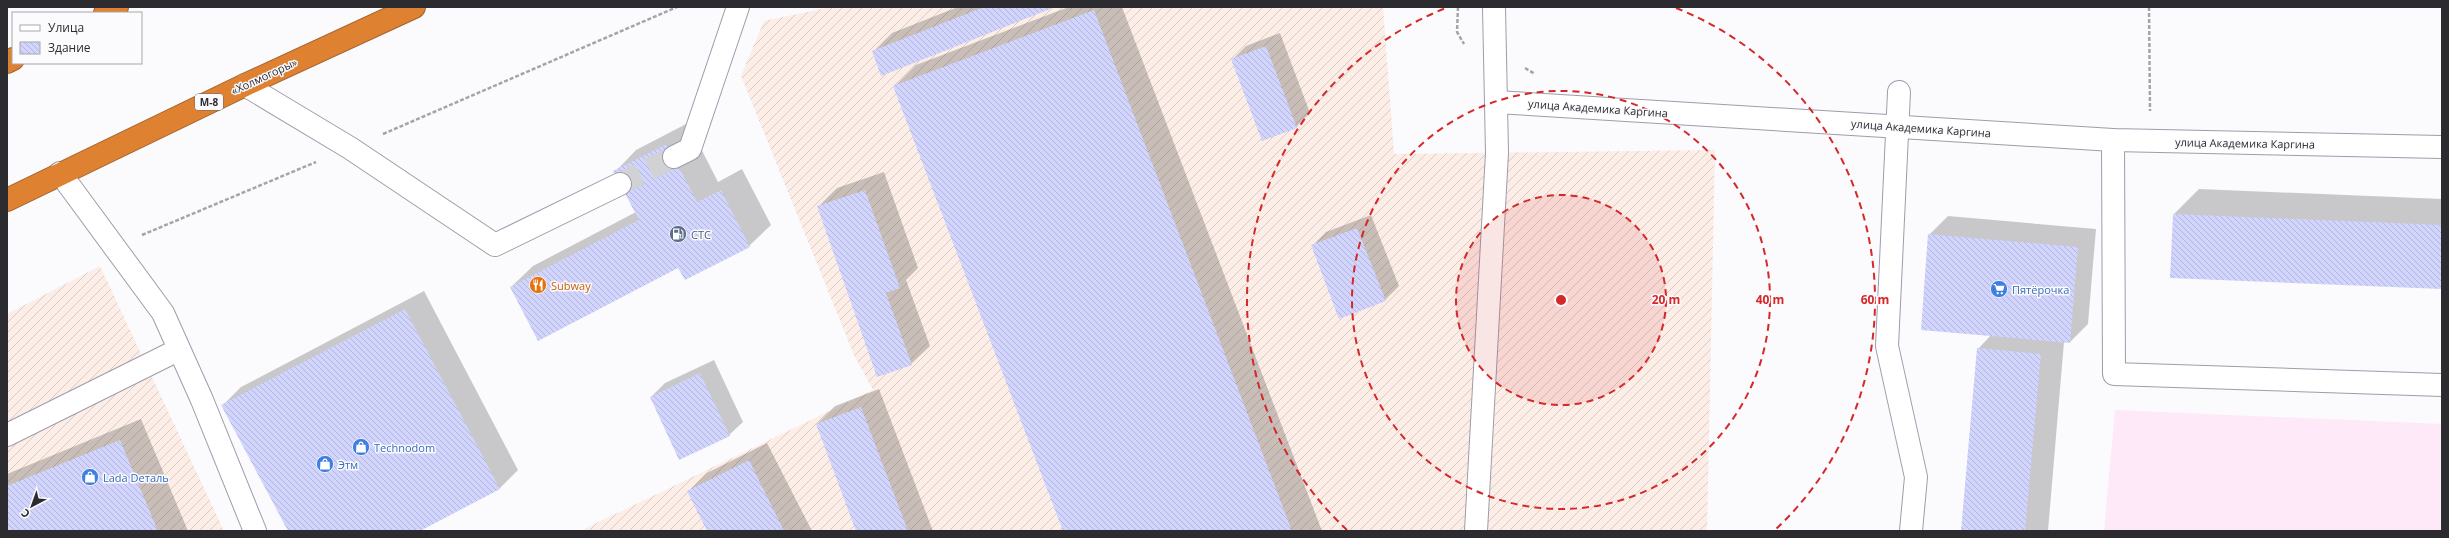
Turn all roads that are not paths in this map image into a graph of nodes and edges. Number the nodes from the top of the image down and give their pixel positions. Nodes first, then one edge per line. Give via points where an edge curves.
1 (117, 7) edge
2 (414, 7) edge
3 (738, 7) edge
4 (1494, 7) edge
5 (107, 12) edge
6 (245, 85) junction
7 (1900, 92) dead end
8 (1496, 102) junction
9 (1899, 127) junction
10 (2113, 140) junction
11 (2442, 147) edge
12 (674, 158) tunnel mouth
13 (60, 173) junction
14 (620, 184) tunnel mouth
15 (7, 200) edge
16 (178, 350) junction
17 (2442, 385) edge
18 (7, 435) edge
19 (255, 531) edge
20 (1476, 531) edge
21 (1911, 531) edge

1 - 5 highway
2 - 6 highway, «Холмогоры» / М-8
3 - 12 street via 690,149
4 - 8 street
6 - 13 highway, «Холмогоры» / М-8
6 - 14 street via 350,148 495,245
7 - 9 street
8 - 9 street, улица Академика Каргина
8 - 20 street via 1497,153
9 - 10 street, улица Академика Каргина
9 - 21 street via 1887,346 1916,477
10 - 11 street, улица Академика Каргина
10 - 17 street via 2114,374
13 - 15 highway, «Холмогоры» / М-8
13 - 16 street via 163,313
16 - 18 street
16 - 19 street via 202,400

